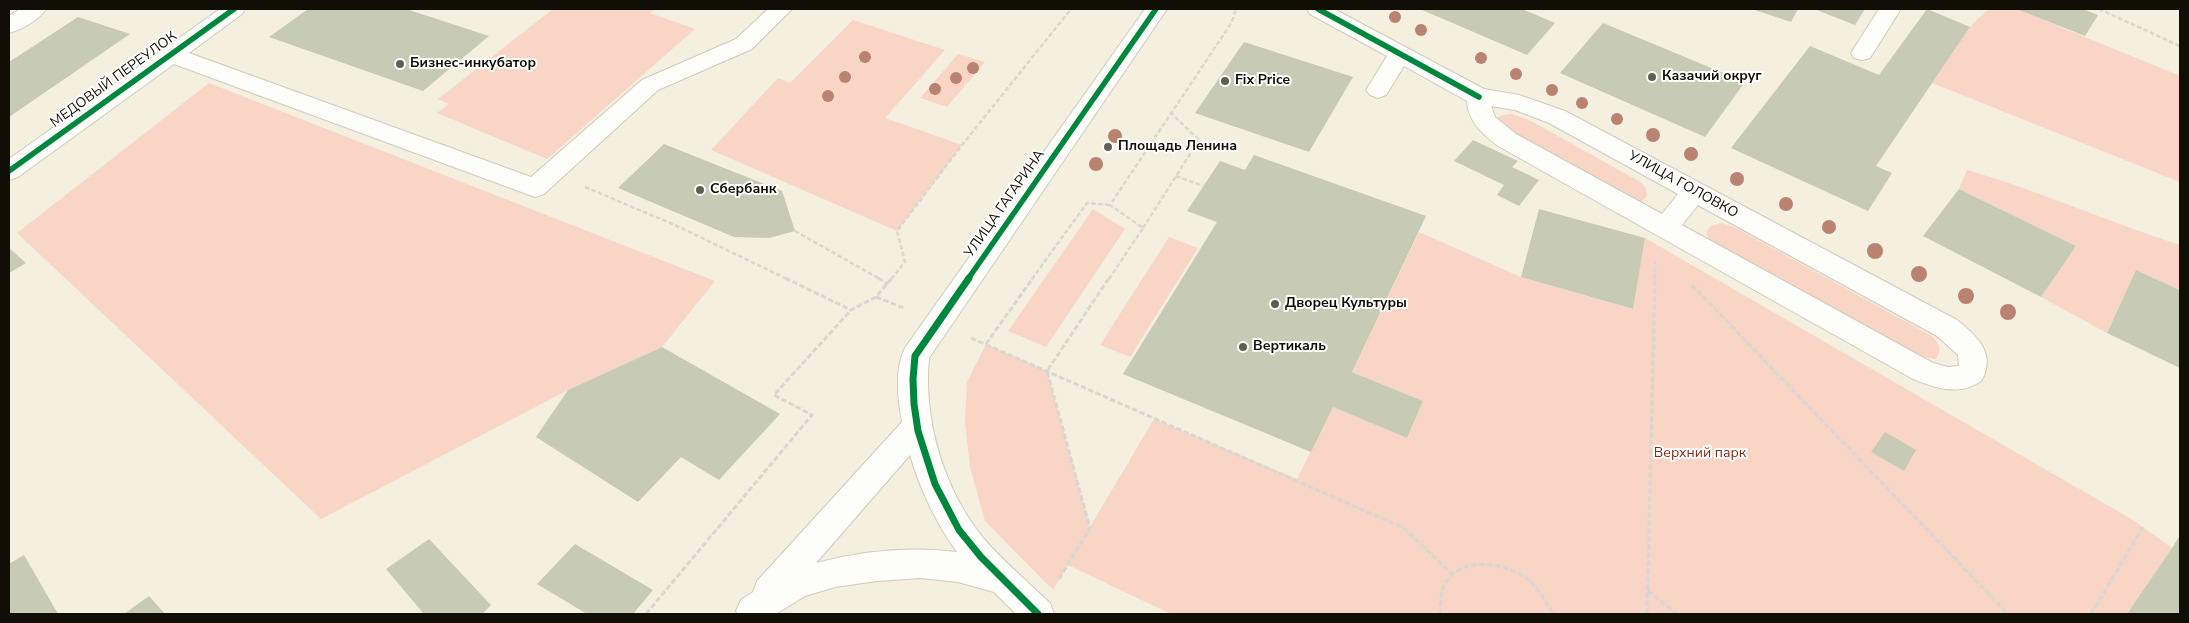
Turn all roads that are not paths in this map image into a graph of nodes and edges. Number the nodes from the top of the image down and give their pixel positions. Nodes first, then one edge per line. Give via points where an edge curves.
1 (35, 9) edge
2 (234, 9) edge
3 (781, 9) edge
4 (1156, 9) edge
5 (1318, 9) edge
6 (1890, 9) edge
7 (9, 26) edge
8 (1862, 53) dead end
9 (170, 54) junction
10 (1400, 54) junction
11 (1378, 90) dead end
12 (1479, 97) junction
13 (9, 171) edge
14 (1694, 191) junction
15 (1665, 228) junction
16 (918, 425) junction
17 (1005, 581) junction
18 (1035, 611) edge
19 (751, 613) edge

1 - 7 street
2 - 9 street, МЕДОВЫЙ ПЕРЕУЛОК
3 - 9 street via 744,44 650,85 535,188
4 - 16 street, УЛИЦА ГАГАРИНА via 915,356 912,371
5 - 10 street, УЛИЦА ГОЛОВКО
6 - 8 street
9 - 13 street, МЕДОВЫЙ ПЕРЕУЛОК
10 - 11 street
10 - 12 street, УЛИЦА ГОЛОВКО
12 - 14 street, УЛИЦА ГОЛОВКО via 1524,103 1557,117
12 - 15 street via 1479,112 1489,126 1507,140
14 - 15 street
14 - 15 street, УЛИЦА ГОЛОВКО via 1948,328 1967,345 1974,358 1972,372 1960,379 1923,371
16 - 17 street, УЛИЦА ГАГАРИНА via 934,484 952,517 973,548
16 - 19 street
17 - 18 street, УЛИЦА ГАГАРИНА
17 - 19 street via 935,565 866,568 823,575 797,584

